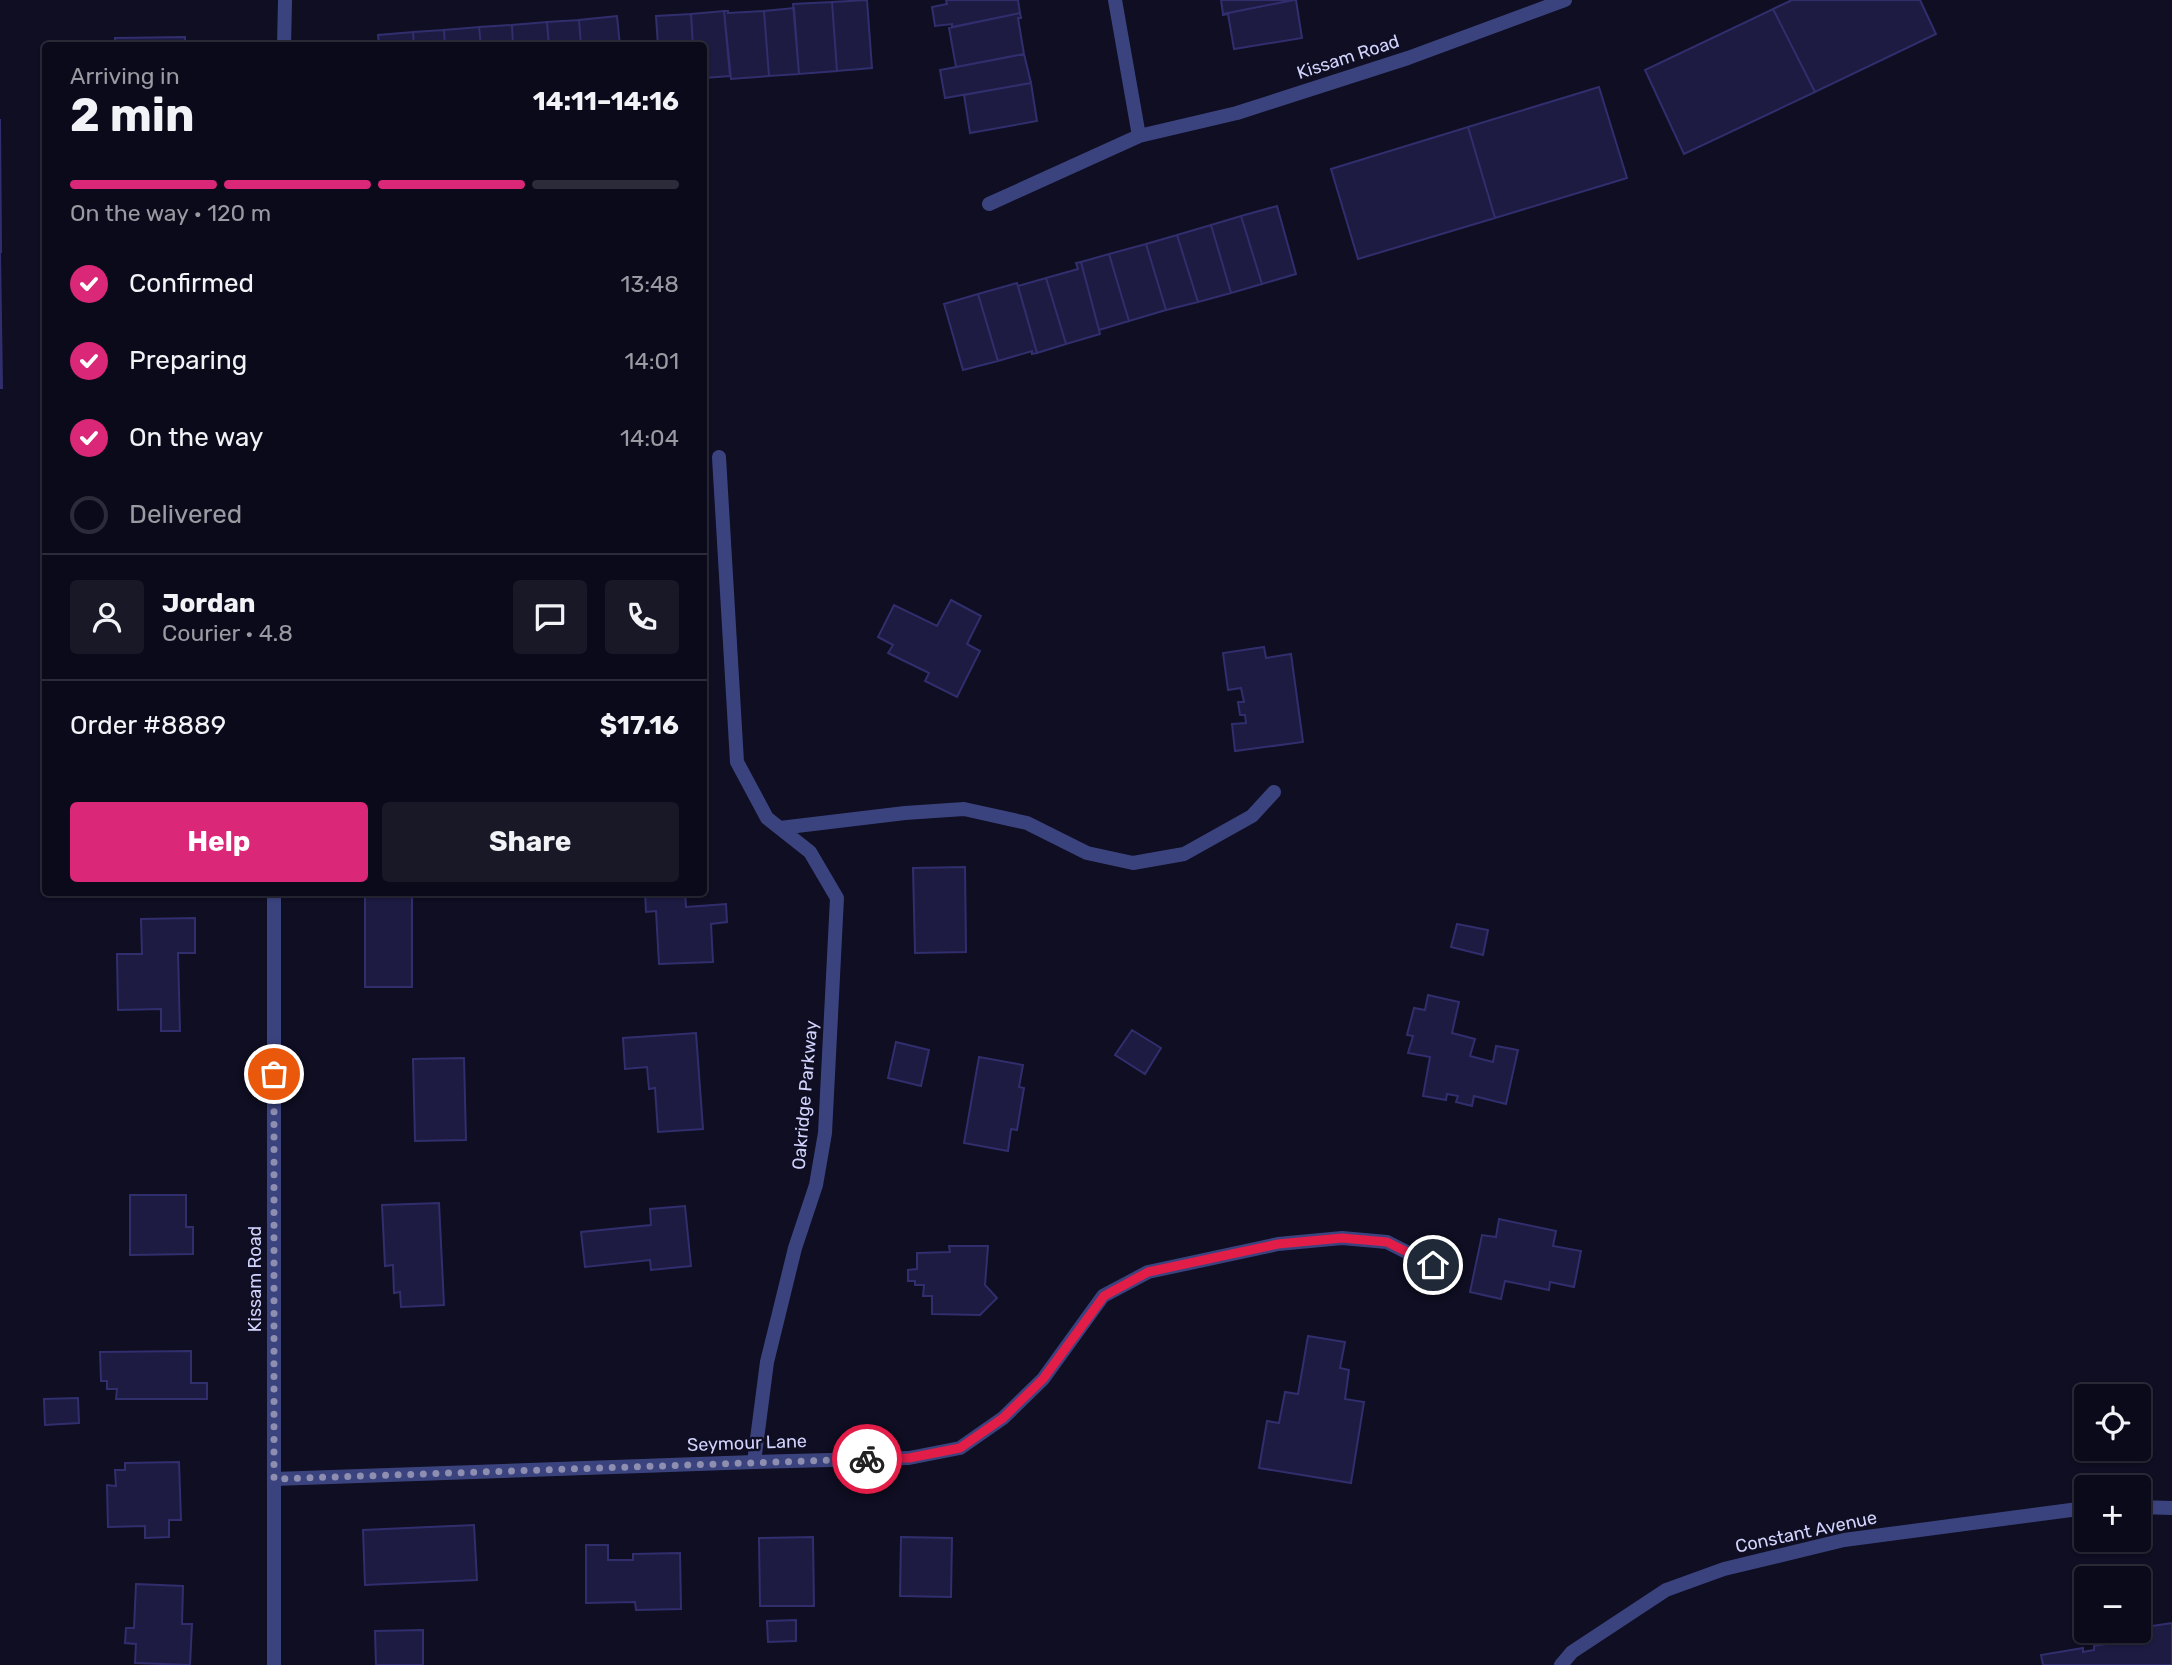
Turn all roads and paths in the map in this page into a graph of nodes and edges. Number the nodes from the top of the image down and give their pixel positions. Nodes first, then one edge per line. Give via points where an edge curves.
1 (285, 0) edge
2 (1115, 0) edge
3 (1565, 0) edge
4 (284, 42) edge
5 (1139, 136) junction
6 (989, 204) dead end
7 (719, 457) dead end
8 (1274, 792) dead end
9 (780, 828) junction
10 (274, 896) edge
11 (1433, 1265) dead end
12 (754, 1462) junction
13 (274, 1479) junction
14 (2151, 1507) edge
15 (2172, 1508) edge
16 (2074, 1510) edge
17 (274, 1665) edge
18 (1561, 1665) edge

1 - 4 street
2 - 5 street
3 - 5 street, Kissam Road via 1408,58 1237,113
5 - 6 street, Kissam Road
7 - 9 street, Oakridge Parkway via 737,762 767,818
8 - 9 street via 1252,816 1184,854 1133,863 1087,853 1027,823 964,809
9 - 12 street, Oakridge Parkway via 810,852 836,898 825,1133 816,1185 767,1362
10 - 13 street, Kissam Road
11 - 12 street, Seymour Lane via 1387,1242 1342,1238 1278,1244 1148,1272 1104,1296 1043,1379 1003,1418 960,1448 909,1458
12 - 13 street, Seymour Lane
13 - 17 street, Kissam Road
14 - 15 street
16 - 18 street, Constant Avenue via 1844,1540 1724,1569 1666,1590

